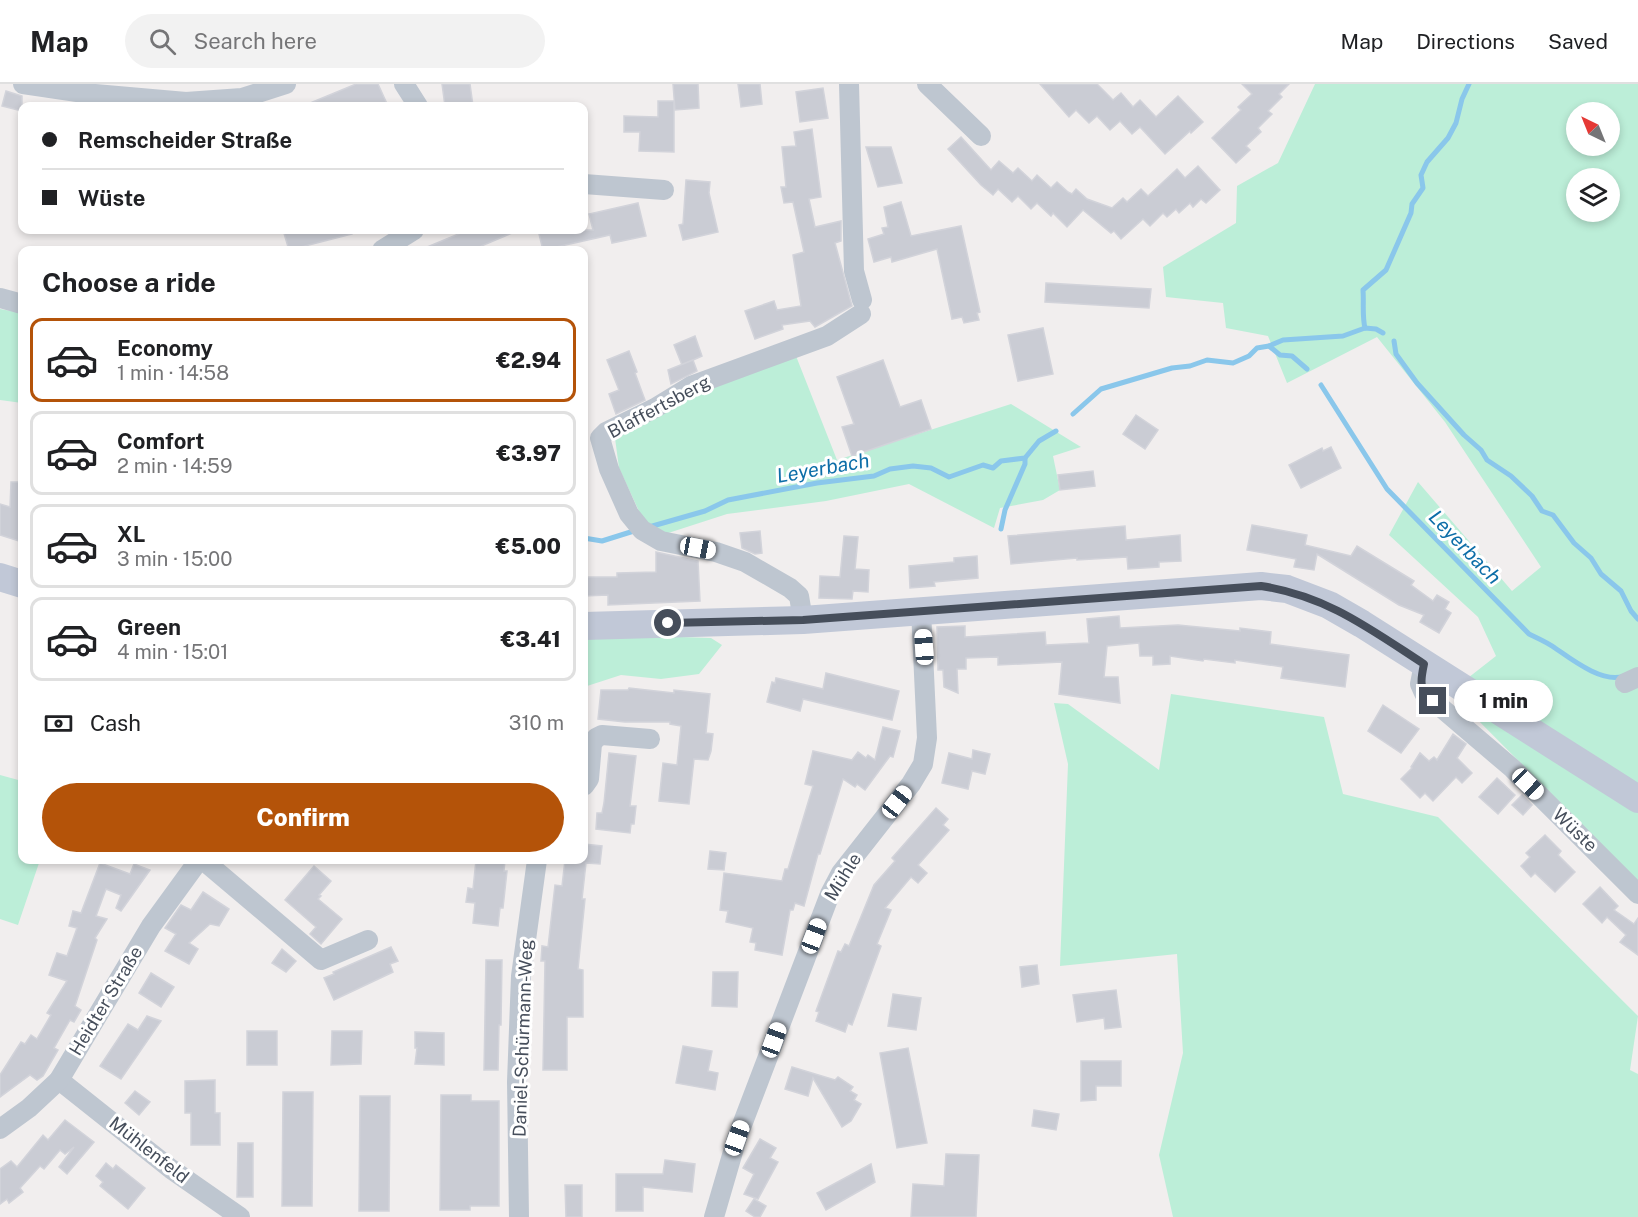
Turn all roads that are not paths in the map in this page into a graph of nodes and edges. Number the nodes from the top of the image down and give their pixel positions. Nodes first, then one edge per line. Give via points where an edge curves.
1 (22, 84) edge
2 (286, 84) edge
3 (405, 84) edge
4 (849, 84) edge
5 (927, 84) edge
6 (416, 102) edge
7 (981, 136) dead end
8 (588, 184) edge
9 (664, 190) dead end
10 (408, 234) edge
11 (388, 246) edge
12 (0, 298) edge
13 (18, 303) edge
14 (0, 577) edge
15 (18, 583) edge
16 (921, 610) junction
17 (803, 620) junction
18 (588, 627) edge
19 (1424, 664) junction
20 (650, 739) dead end
21 (588, 780) edge
22 (1638, 799) edge
23 (198, 864) edge
24 (206, 864) edge
25 (536, 864) edge
26 (1638, 894) edge
27 (368, 939) dead end
28 (59, 1080) junction
29 (0, 1129) edge
30 (240, 1217) edge
31 (519, 1217) edge
32 (714, 1217) edge

1 - 2 street via 186,102 242,98
3 - 6 street
4 - 17 street, Blaffertsberg via 854,271 862,307 827,336 691,386 600,438 609,470 635,524 661,541 745,562 799,596
5 - 7 street
8 - 9 street
10 - 11 street
12 - 13 street
14 - 15 main road
16 - 17 main road
16 - 19 main road via 1261,586 1287,590 1329,605
16 - 32 street, Mühle via 927,738 923,764 841,873 830,894 737,1138
17 - 18 main road
19 - 22 main road
19 - 26 street, Wüste via 1420,684 1424,693 1512,768
20 - 21 street via 603,735 596,738
23 - 28 street, Heidter Straße via 151,926
24 - 27 street, Heidter Straße via 321,960
25 - 31 street, Daniel-Schürmann-Weg via 521,976 517,1082
28 - 29 street, Heidter Straße
28 - 30 street, Mühlenfeld

